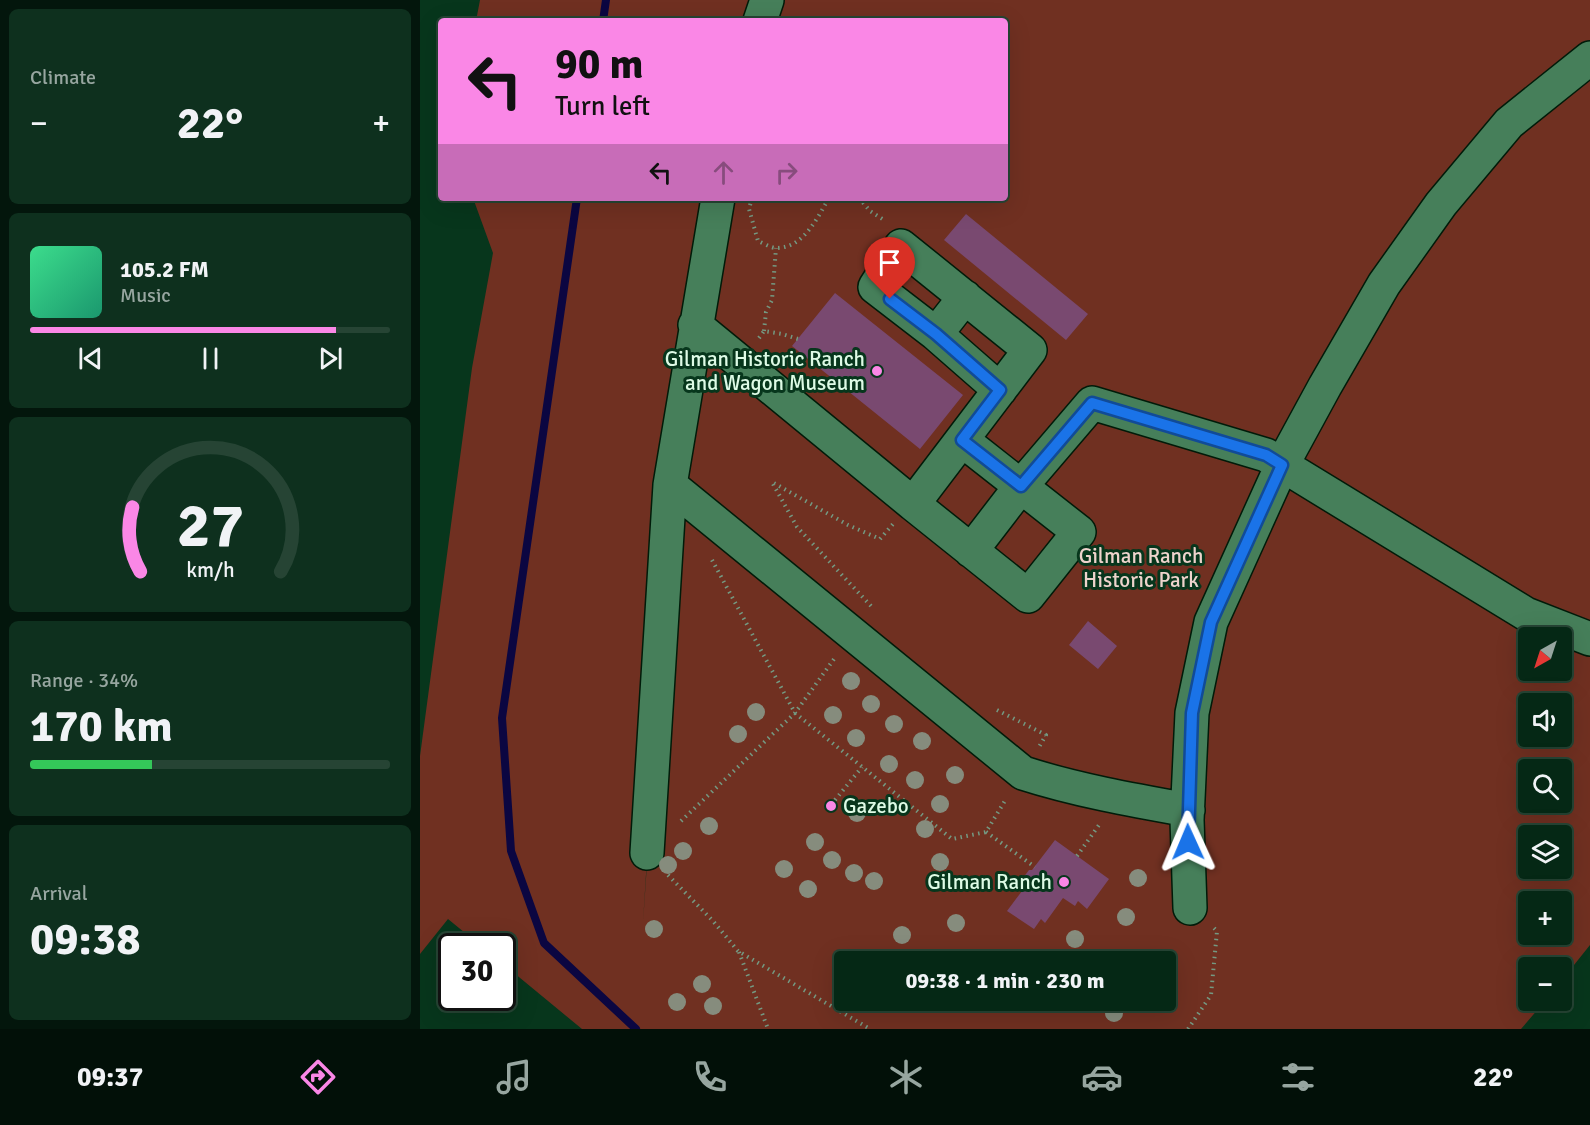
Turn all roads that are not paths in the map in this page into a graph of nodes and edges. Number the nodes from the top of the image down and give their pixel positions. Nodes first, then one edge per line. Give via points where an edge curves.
1 (767, 0) edge
2 (761, 18) edge
3 (1590, 58) edge
4 (717, 201) edge
5 (964, 297) junction
6 (695, 326) junction
7 (936, 334) junction
8 (1000, 390) junction
9 (962, 440) junction
10 (1282, 465) junction
11 (670, 485) junction
12 (1021, 486) junction
13 (905, 511) junction
14 (971, 551) junction
15 (1590, 639) edge
16 (1188, 810) junction
17 (647, 853) road end
18 (1190, 908) road end

1 - 2 street
3 - 10 street via 1509,123 1441,204 1384,284
4 - 6 street
5 - 7 street
5 - 7 street via 901,246 875,287
5 - 8 street via 1030,350
6 - 11 street
6 - 13 street
7 - 8 street
8 - 9 street
9 - 12 street
9 - 13 street
10 - 12 street via 1266,455 1092,403
10 - 15 street via 1526,614
10 - 16 street via 1211,622 1192,713
11 - 16 street via 1023,773
11 - 17 street
12 - 14 street
12 - 14 street via 1079,532 1028,596
13 - 14 street
16 - 18 street

